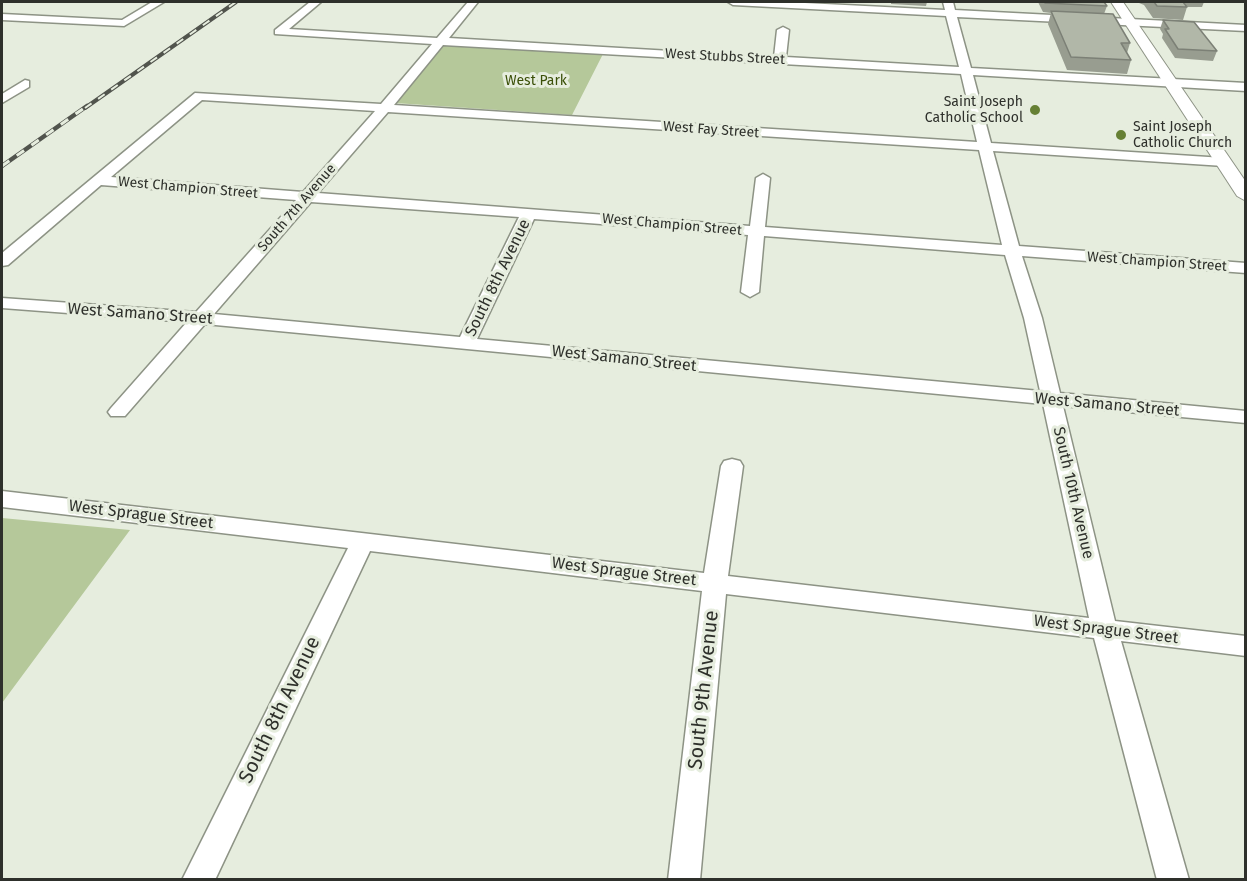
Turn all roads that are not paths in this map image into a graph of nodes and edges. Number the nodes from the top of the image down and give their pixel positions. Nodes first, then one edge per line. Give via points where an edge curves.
1 (159, 2) edge
2 (316, 2) edge
3 (473, 2) edge
4 (733, 2) edge
5 (1117, 2) edge
6 (789, 3) edge
7 (949, 7) edge
8 (2, 17) edge
9 (1132, 22) junction
10 (1245, 28) edge
11 (783, 30) dead end
12 (439, 42) junction
13 (780, 60) junction
14 (964, 71) junction
15 (2, 83) edge
16 (1172, 83) junction
17 (1245, 87) edge
18 (2, 99) edge
19 (384, 109) junction
20 (985, 147) junction
21 (1224, 162) junction
22 (763, 178) dead end
23 (100, 181) junction
24 (1245, 196) edge
25 (307, 197) junction
26 (529, 213) junction
27 (758, 232) junction
28 (1012, 251) junction
29 (2, 261) edge
30 (1245, 268) edge
31 (750, 292) dead end
32 (2, 303) edge
33 (199, 318) junction
34 (466, 343) junction
35 (1052, 400) junction
36 (118, 412) dead end
37 (1245, 417) edge
38 (732, 466) dead end
39 (2, 499) edge
40 (363, 541) junction
41 (715, 583) junction
42 (1105, 630) junction
43 (1245, 646) edge
44 (198, 879) edge
45 (684, 879) edge
46 (1173, 879) edge

1 - 8 street via 124,23
2 - 12 street, West Stubbs Street via 279,32
3 - 12 street, South 7th Avenue
4 - 6 street
5 - 9 main road
6 - 7 street
7 - 9 street
7 - 14 street, South 10th Avenue
9 - 10 street
9 - 16 main road
11 - 13 street
12 - 13 street, West Stubbs Street
12 - 19 street, South 7th Avenue
13 - 14 street, West Stubbs Street
14 - 16 street, West Stubbs Street
14 - 20 street, South 10th Avenue
15 - 18 street via 25,84
16 - 17 street, West Stubbs Street
16 - 21 main road
19 - 20 street, West Fay Street
19 - 23 street, West Fay Street via 199,96
19 - 25 street, South 7th Avenue
20 - 21 street, West Fay Street
20 - 28 street, South 10th Avenue
21 - 24 main road
22 - 27 street
23 - 25 street, West Champion Street
23 - 29 street
25 - 26 street, West Champion Street
25 - 33 street, South 7th Avenue
26 - 27 street, West Champion Street
26 - 34 street, South 8th Avenue
27 - 28 street, West Champion Street
27 - 31 street
28 - 30 street, West Champion Street
28 - 35 street, South 10th Avenue
32 - 33 street, West Samano Street
33 - 34 street, West Samano Street
33 - 36 street, South 7th Avenue
34 - 35 street, West Samano Street
35 - 37 street, West Samano Street
35 - 42 street, South 10th Avenue
38 - 41 street, South 9th Avenue
39 - 40 street, West Sprague Street
40 - 41 street, West Sprague Street
40 - 44 street, South 8th Avenue
41 - 42 street, West Sprague Street
41 - 45 street, South 9th Avenue
42 - 43 street, West Sprague Street
42 - 46 street, South 10th Avenue

